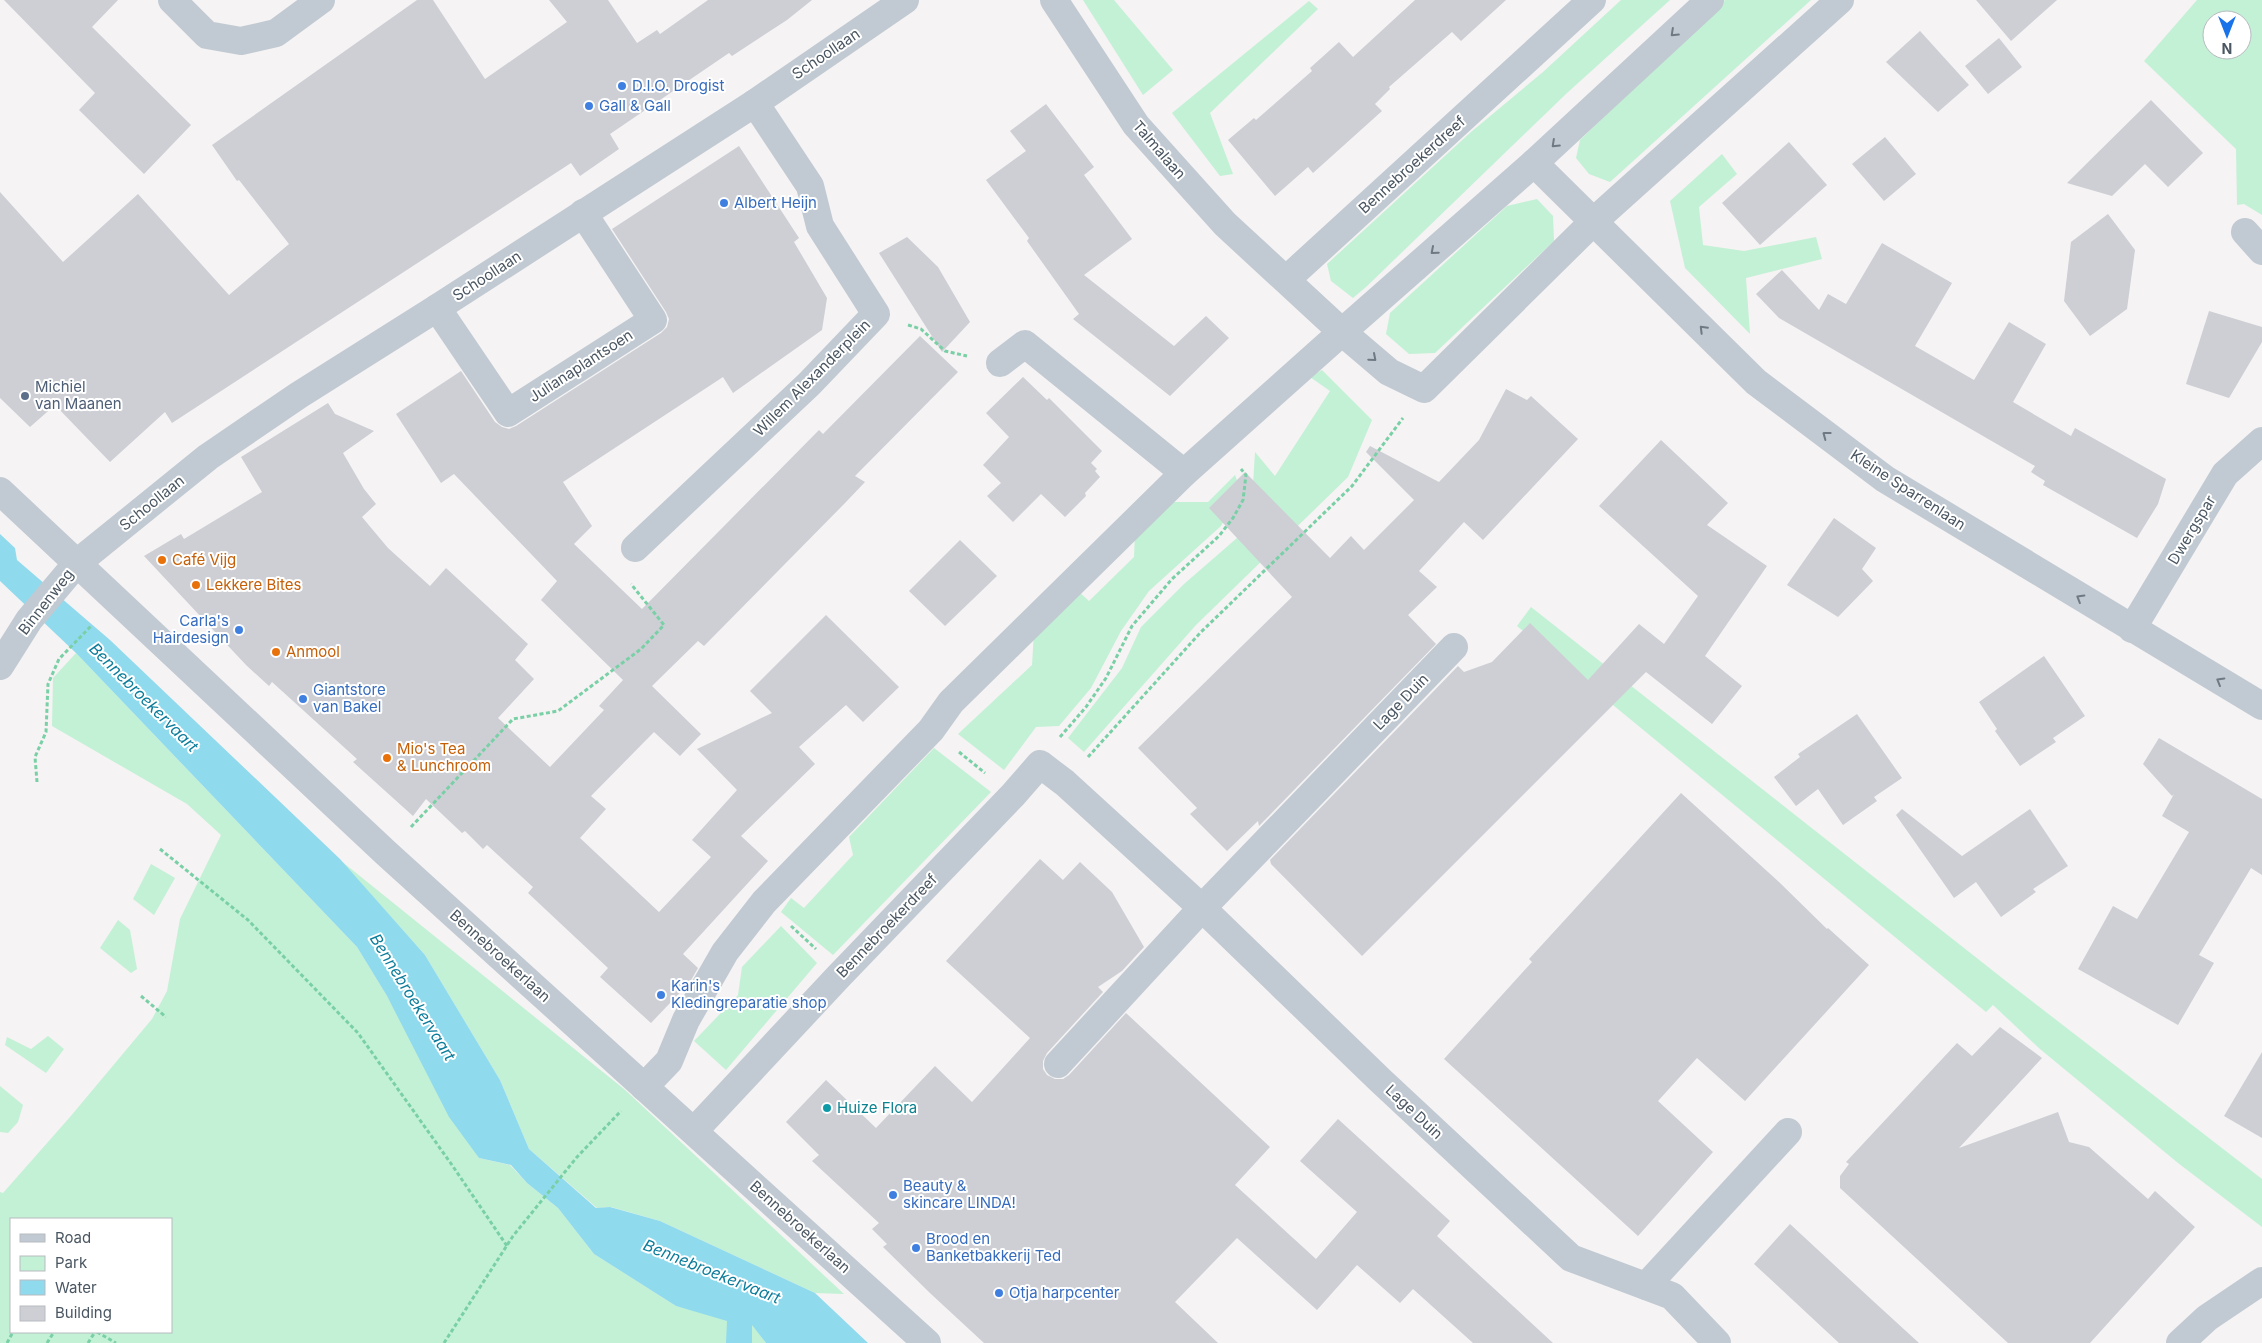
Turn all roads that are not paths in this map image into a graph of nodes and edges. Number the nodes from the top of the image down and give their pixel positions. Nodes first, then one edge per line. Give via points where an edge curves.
1 (172, 0) edge
2 (321, 0) edge
3 (905, 0) edge
4 (1054, 0) edge
5 (1592, 0) edge
6 (1710, 0) edge
7 (1840, 0) edge
8 (755, 103) junction
9 (1534, 163) junction
10 (583, 212) junction
11 (1594, 221) junction
12 (1287, 280) junction
13 (437, 308) junction
14 (1342, 332) junction
15 (1000, 363) road end
16 (2262, 441) edge
17 (1177, 479) junction
18 (0, 491) edge
19 (636, 548) road end
20 (77, 563) junction
21 (15, 627) edge
22 (2132, 629) junction
23 (1454, 647) dead end
24 (0, 666) edge
25 (2262, 706) edge
26 (1040, 764) joint
27 (1202, 908) junction
28 (1058, 1064) dead end
29 (644, 1087) junction
30 (694, 1131) junction
31 (1788, 1132) dead end
32 (2262, 1281) edge
33 (1646, 1286) junction
34 (927, 1343) edge
35 (1718, 1343) edge
36 (2180, 1343) edge

1 - 2 street via 207,35 241,41 276,33
3 - 8 street, Schoollaan
4 - 12 street, Talmalaan via 1136,125 1225,224
5 - 12 street, Bennebroekerdreef
6 -> 9 street
7 - 11 street
8 - 10 street, Schoollaan
8 - 19 street, Willem Alexanderplein via 810,186 820,226 876,314 809,384
9 - 11 street
9 -> 14 street
10 - 13 street, Schoollaan
10 - 13 street, Julianaplantsoen via 653,320 508,413
14 -> 11 street via 1389,372 1424,389
22 -> 11 street, Kleine Sparrenlaan via 1885,479 1756,382
12 - 14 street
13 - 20 street, Schoollaan via 298,394 208,457
14 - 17 street
15 - 17 street via 1024,344
16 - 22 street, Dwergspar via 2225,474
17 - 29 street via 951,702 931,730 764,902 725,952 686,1020 669,1061
18 - 20 street, Bennebroekerlaan
20 - 21 street, Binnenweg
20 - 29 street, Bennebroekerlaan via 386,853
21 - 24 street, Binnenweg
25 -> 22 street, Kleine Sparrenlaan
23 - 27 street, Lage Duin
26 - 27 street, Lage Duin
26 - 30 street, Bennebroekerdreef
27 - 28 street, Lage Duin
27 - 33 street, Lage Duin via 1571,1258
29 - 30 street, Bennebroekerlaan
30 - 34 street, Bennebroekerlaan
31 - 33 street
32 - 36 street via 2207,1318
33 - 35 street, Lage Duin via 1672,1296

